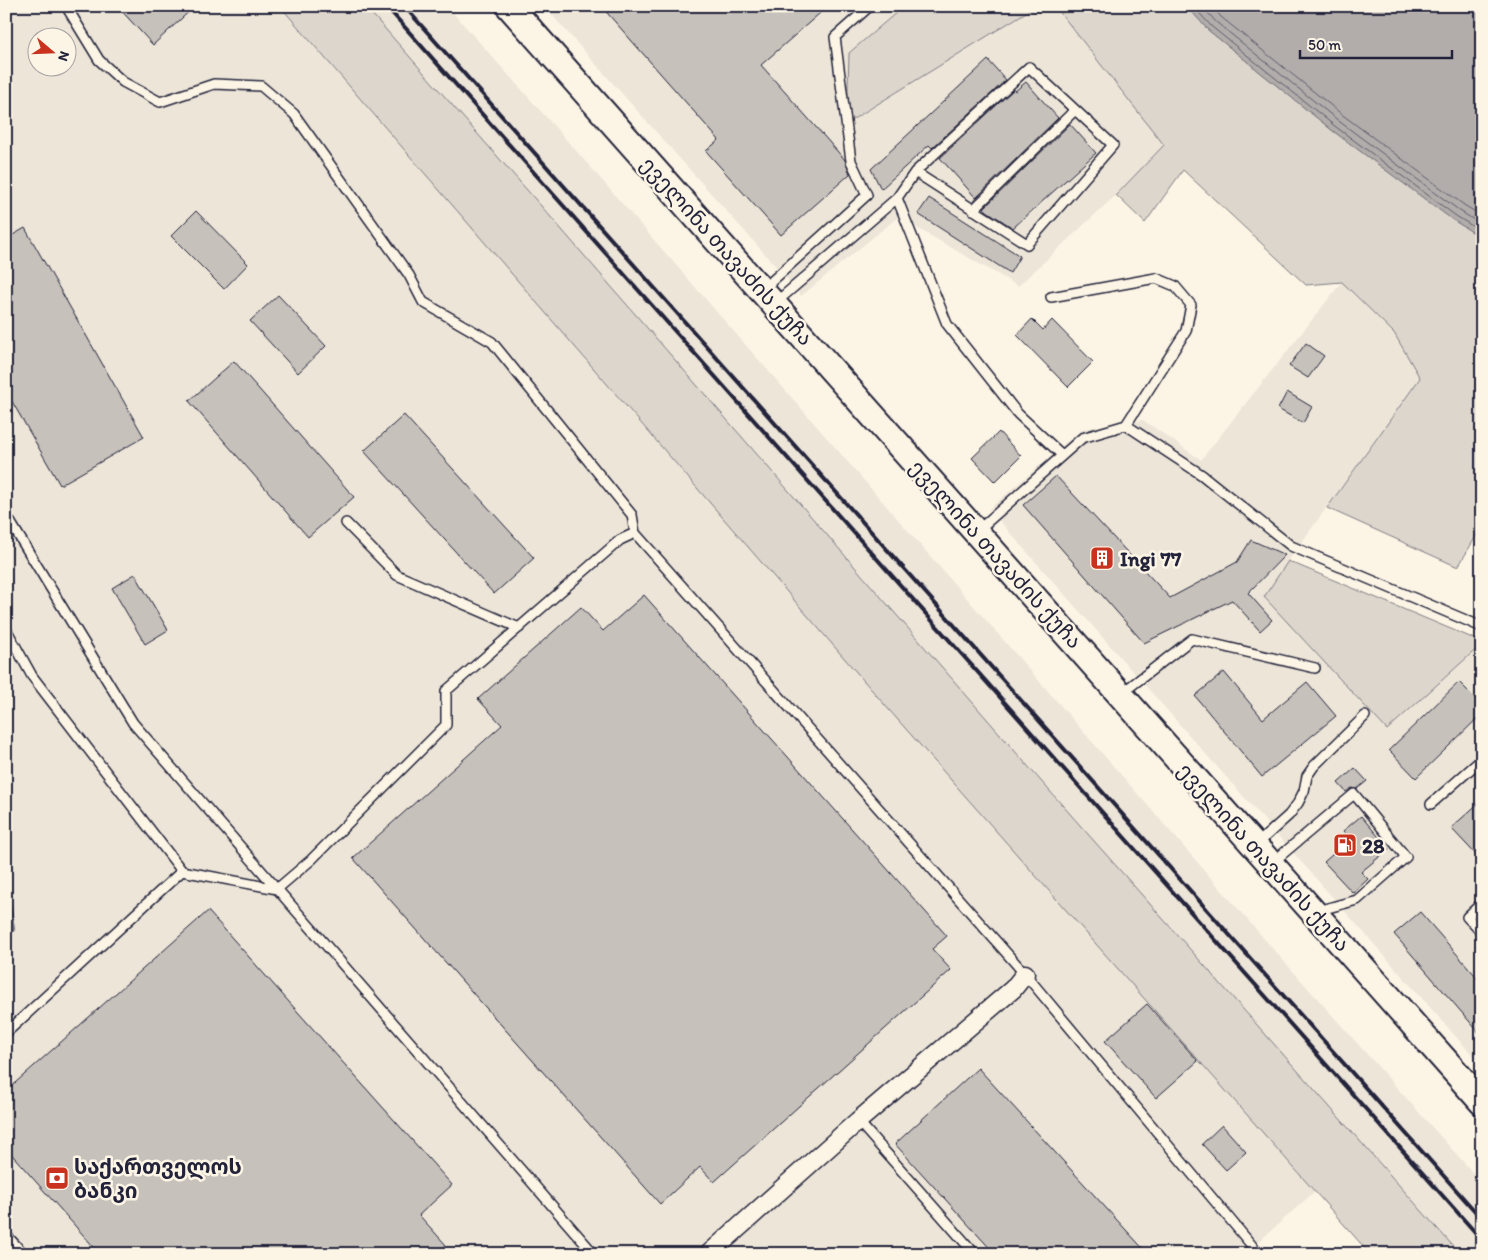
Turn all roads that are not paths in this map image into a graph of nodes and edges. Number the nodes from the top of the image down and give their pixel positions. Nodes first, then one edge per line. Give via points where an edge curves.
1 (66, 6) edge
2 (509, 6) edge
3 (870, 6) edge
4 (1075, 110) junction
5 (915, 172) junction
6 (897, 198) junction
7 (973, 210) junction
8 (768, 297) junction
9 (1051, 297) dead end
10 (1126, 425) junction
11 (1062, 456) junction
12 (6, 515) edge
13 (346, 523) dead end
14 (976, 532) junction
15 (635, 533) junction
16 (1482, 627) edge
17 (519, 628) junction
18 (6, 629) edge
19 (1315, 668) dead end
20 (1120, 694) junction
21 (1365, 716) dead end
22 (1482, 759) edge
23 (1431, 804) dead end
24 (1262, 855) junction
25 (182, 871) junction
26 (277, 889) junction
27 (1482, 903) edge
28 (1314, 912) junction
29 (1482, 933) edge
30 (1025, 974) junction
31 (6, 1033) edge
32 (1482, 1102) edge
33 (858, 1121) junction
34 (6, 1235) edge
35 (24, 1254) edge
36 (594, 1254) edge
37 (709, 1254) edge
38 (975, 1254) edge
39 (1259, 1254) edge

1 - 15 lane via 100,60 123,82 160,102 214,84 261,86 294,114 409,275 423,302 492,342 632,515
2 - 8 main road, ეველინა თავაძის ქუჩა
3 - 8 lane via 835,37 851,162 867,195
4 - 5 lane via 1029,67
4 - 7 lane
4 - 7 lane via 1113,145 1027,244
5 - 6 lane
5 - 7 lane
6 - 8 lane
6 - 11 lane via 947,324 1018,414
8 - 14 main road, ეველინა თავაძის ქუჩა
9 - 10 lane via 1156,278 1175,286 1190,305 1186,331
10 - 11 lane via 1082,438
10 - 16 lane via 1202,476 1291,546
11 - 14 lane
12 - 26 lane via 133,723
13 - 17 lane via 397,575
14 - 20 main road, ეველინა თავაძის ქუჩა
15 - 17 lane via 620,540
15 - 30 lane
17 - 26 lane via 446,690 446,725 311,860
18 - 25 lane via 32,676
19 - 20 lane via 1192,639
20 - 24 main road, ეველინა თავაძის ქუჩა
21 - 24 lane via 1314,766 1298,803
22 - 23 lane
24 - 28 main road, ეველინა თავაძის ქუჩა
24 - 28 lane via 1354,794 1406,857 1357,900
25 - 26 lane
25 - 31 lane
26 - 36 lane
27 - 29 lane via 1467,917
28 - 32 main road, ეველინა თავაძის ქუჩა
30 - 33 street via 1013,989
30 - 39 lane
33 - 37 street
33 - 38 lane
34 - 35 lane

